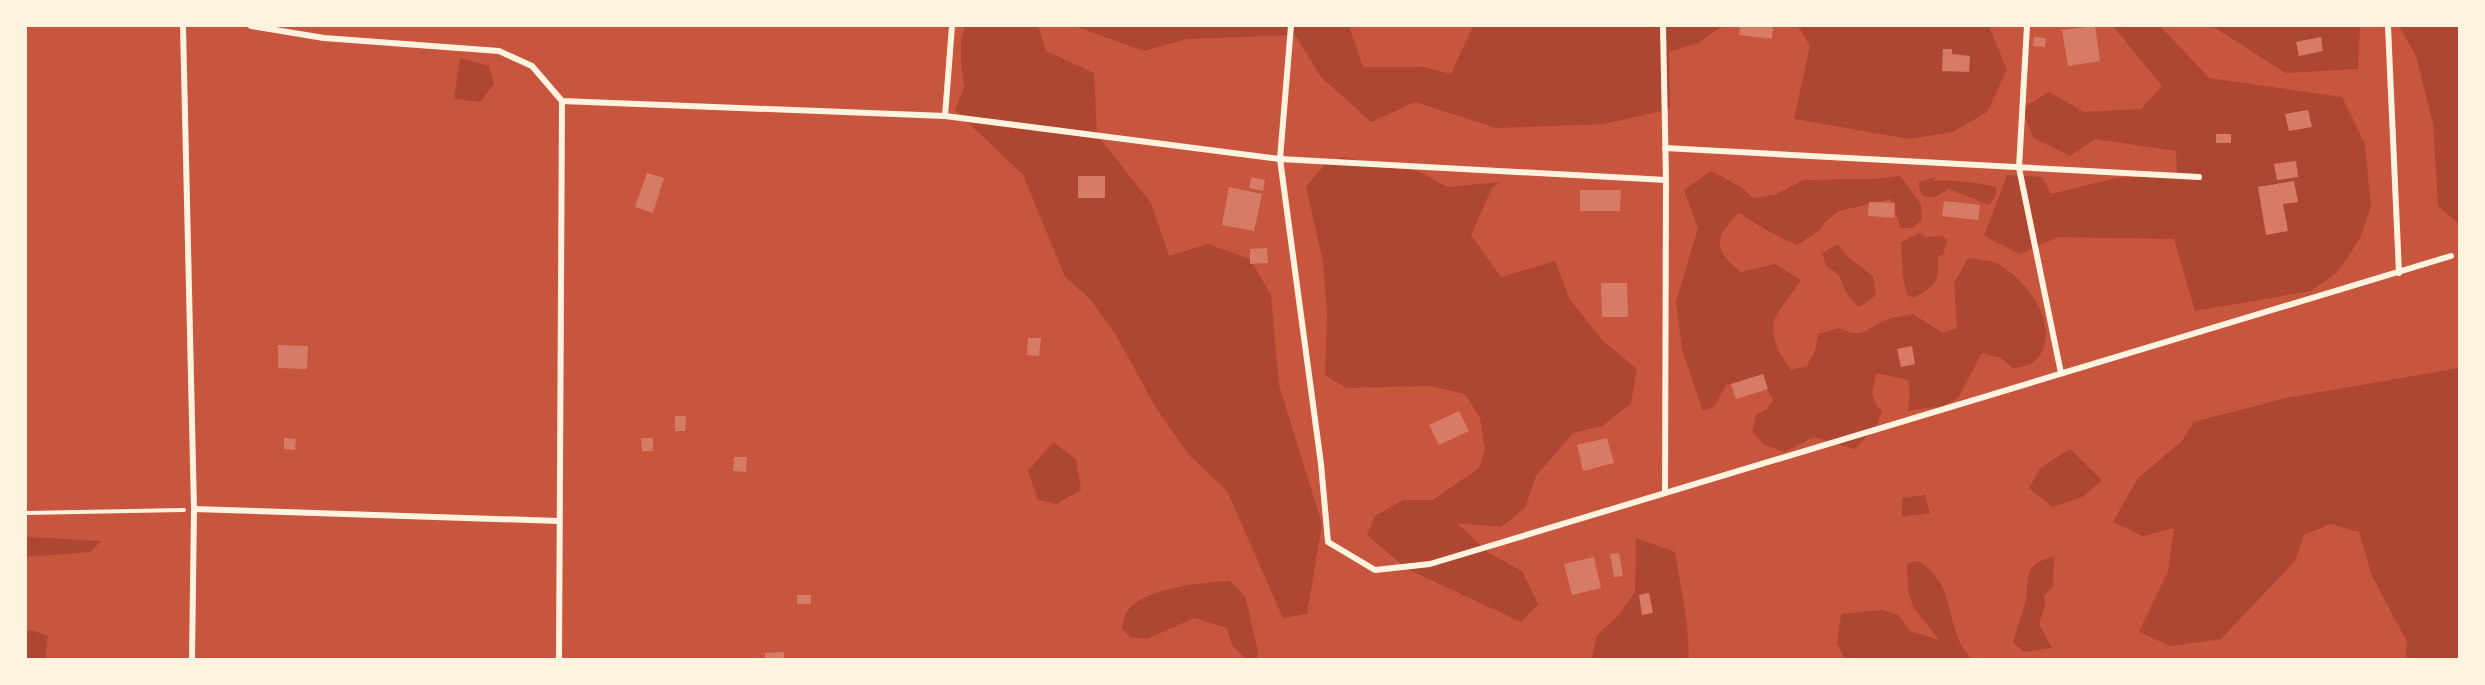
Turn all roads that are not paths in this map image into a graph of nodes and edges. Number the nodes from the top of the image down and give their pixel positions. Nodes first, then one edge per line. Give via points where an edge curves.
1 (183, 26) edge
2 (251, 26) edge
3 (952, 26) edge
4 (1291, 26) edge
5 (1663, 26) edge
6 (2027, 26) edge
7 (2388, 26) edge
8 (562, 101) junction
9 (945, 116) junction
10 (1665, 148) junction
11 (1281, 159) junction
12 (2019, 168) junction
13 (2199, 177) dead end
14 (1666, 180) junction
15 (2451, 256) dead end
16 (2399, 273) junction
17 (2061, 373) junction
18 (1665, 492) junction
19 (194, 509) junction
20 (559, 521) junction
21 (192, 660) edge
22 (559, 660) edge

1 - 19 street
2 - 8 street via 324,38 499,51 532,66
3 - 9 street
4 - 11 street
5 - 10 street
6 - 12 street
7 - 16 street
8 - 9 street
8 - 20 street
9 - 11 street
10 - 12 street
10 - 14 street
11 - 14 street
11 - 18 street via 1328,542 1375,570 1430,564
12 - 13 street
12 - 17 street
14 - 18 street
15 - 16 street
16 - 17 street
17 - 18 street
19 - 20 street
19 - 21 street
20 - 22 street

